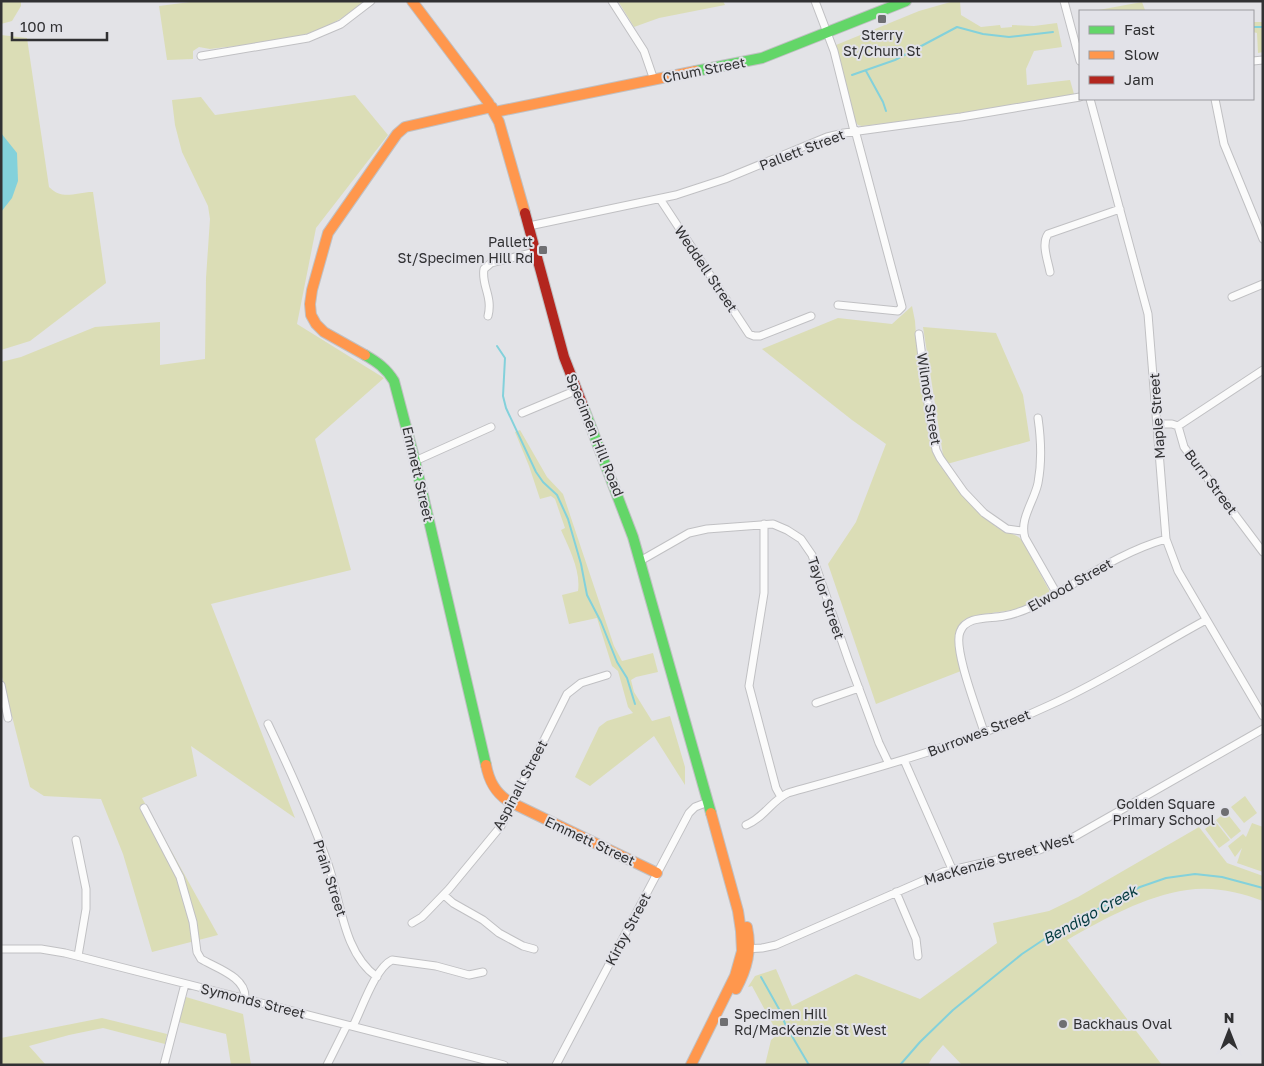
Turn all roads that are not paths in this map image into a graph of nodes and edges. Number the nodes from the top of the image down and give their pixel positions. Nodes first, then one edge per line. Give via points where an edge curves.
1 (371, 1) edge
2 (412, 1) edge
3 (612, 1) edge
4 (815, 1) edge
5 (906, 1) edge
6 (1064, 1) edge
7 (828, 33) junction
8 (201, 56) dead end
9 (1079, 57) edge
10 (654, 80) junction
11 (1079, 97) edge
12 (1090, 100) edge
13 (1215, 100) edge
14 (493, 110) junction
15 (854, 131) junction
16 (660, 199) junction
17 (1120, 209) junction
18 (529, 226) junction
19 (1263, 239) edge
20 (535, 252) junction
21 (1050, 272) dead end
22 (1263, 284) edge
23 (1232, 297) dead end
24 (838, 305) dead end
25 (488, 316) dead end
26 (811, 316) dead end
27 (919, 334) dead end
28 (1263, 370) edge
29 (577, 390) junction
30 (522, 413) dead end
31 (1038, 418) dead end
32 (1157, 424) junction
33 (1178, 426) junction
34 (491, 427) dead end
35 (415, 461) junction
36 (764, 524) junction
37 (1022, 531) junction
38 (1166, 539) junction
39 (1263, 552) edge
40 (640, 560) junction
41 (1057, 594) junction
42 (1206, 620) junction
43 (606, 675) dead end
44 (1, 685) edge
45 (859, 688) junction
46 (816, 703) dead end
47 (1263, 716) edge
48 (8, 718) dead end
49 (268, 724) dead end
50 (1263, 729) edge
51 (984, 732) junction
52 (904, 760) junction
53 (889, 764) junction
54 (781, 797) junction
55 (708, 802) junction
56 (513, 804) junction
57 (144, 808) dead end
58 (746, 825) dead end
59 (76, 840) dead end
60 (952, 869) junction
61 (657, 873) junction
62 (896, 892) junction
63 (444, 895) junction
64 (412, 922) dead end
65 (1, 949) edge
66 (534, 949) dead end
67 (746, 949) junction
68 (78, 956) junction
69 (918, 956) dead end
70 (483, 972) dead end
71 (377, 977) junction
72 (185, 984) junction
73 (245, 999) junction
74 (350, 1026) junction
75 (164, 1065) edge
76 (327, 1065) edge
77 (504, 1065) edge
78 (556, 1065) edge
79 (691, 1065) edge

1 - 8 street via 341,24 308,38
2 - 14 street, Specimen Hill Road
3 - 10 street via 644,51
4 - 7 street
5 - 7 street, Chum Street
6 - 9 street
7 - 10 street, Chum Street via 762,58
7 - 15 street
10 - 14 street, Chum Street
11 - 15 street, Pallett Street via 961,118
12 - 17 street, Maple Street
13 - 19 street via 1224,144
14 - 18 street, Specimen Hill Road
14 - 35 street, Emmett Street via 415,124 397,134 328,232 312,290 311,316 316,324 324,332 379,363 394,381
15 - 16 street, Pallett Street via 827,137 725,179
15 - 24 street via 902,304 898,311
16 - 18 street, Pallett Street
16 - 26 street, Weddell Street via 749,334 760,336
17 - 21 street via 1048,234 1045,244
17 - 32 street, Maple Street via 1148,314
18 - 20 street, Specimen Hill Road
20 - 25 street via 491,263 484,269 490,301
20 - 29 street, Specimen Hill Road via 558,338
22 - 23 street
27 - 37 street, Wilmot Street via 929,411 940,458 984,513 1008,529
28 - 33 street
29 - 30 street
29 - 40 street, Specimen Hill Road via 625,512
31 - 37 street via 1041,442 1039,477
32 - 33 street
32 - 38 street, Maple Street
33 - 39 street, Burn Street via 1184,447
34 - 35 street
35 - 56 street, Emmett Street via 488,775 495,791
36 - 40 street, Taylor Street via 696,530
36 - 45 street, Taylor Street via 788,530 810,550
36 - 54 street via 764,593 749,686
37 - 41 street
38 - 41 street, Elwood Street via 1131,551
38 - 42 street, Maple Street via 1178,572
40 - 55 street, Specimen Hill Road
41 - 51 street, Elwood Street via 1019,612 969,622 960,631 960,654
42 - 47 street, Maple Street
42 - 51 street, Burrowes Street via 1081,690
43 - 56 street, Aspinall Street via 581,683 567,694
44 - 48 street
45 - 46 street
45 - 53 street, Taylor Street
49 - 71 street, Prain Street via 328,865 351,941 361,962
50 - 60 street, MacKenzie Street West via 1072,838 1039,850
51 - 52 street, Burrowes Street
52 - 53 street, Burrowes Street
52 - 60 street
53 - 54 street, Burrowes Street
54 - 58 street, Burrowes Street via 762,816
55 - 61 street, Kirby Street via 692,809
55 - 67 street, Specimen Hill Road
56 - 61 street, Emmett Street
56 - 63 street, Aspinall Street via 496,833
57 - 73 street via 180,877 193,922 198,956 239,982 245,990
59 - 68 street via 86,889
60 - 62 street, MacKenzie Street West
61 - 78 street, Kirby Street
62 - 67 street, MacKenzie Street West via 776,945
62 - 69 street via 916,940
63 - 64 street, Aspinall Street via 422,917
63 - 66 street via 495,931
65 - 68 street, Symonds Street via 41,949
67 - 79 street
68 - 72 street, Symonds Street
70 - 71 street via 469,975 436,966 392,960
71 - 74 street
72 - 73 street, Symonds Street
72 - 75 street
73 - 74 street, Symonds Street
74 - 76 street
74 - 77 street, Symonds Street

